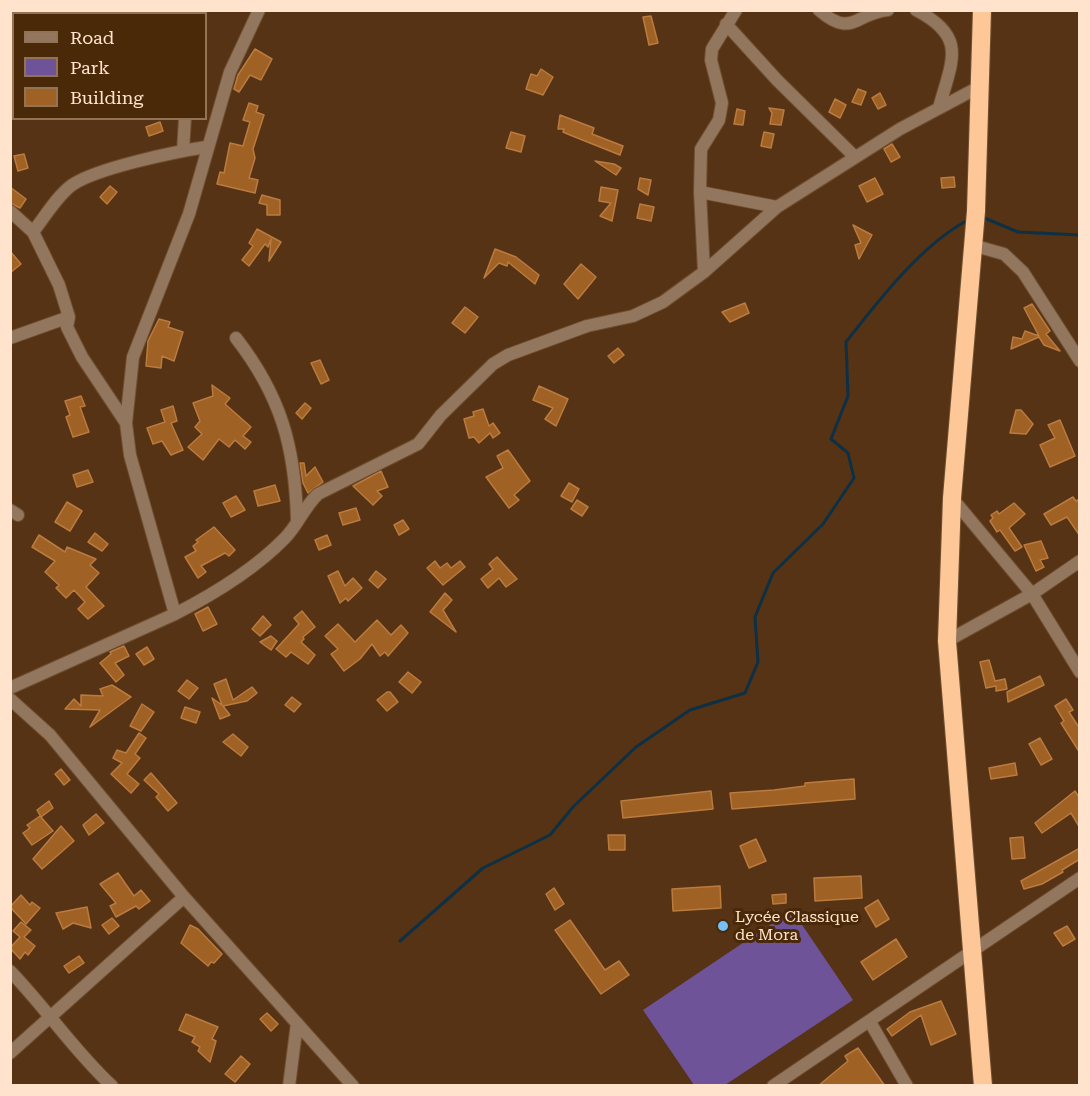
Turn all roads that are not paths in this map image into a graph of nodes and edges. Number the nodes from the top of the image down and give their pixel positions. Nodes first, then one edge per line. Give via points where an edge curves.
1 (259, 10) edge
2 (736, 10) edge
3 (819, 10) edge
4 (888, 10) edge
5 (916, 10) edge
6 (982, 10) edge
7 (726, 24) junction
8 (979, 87) junction
9 (939, 108) junction
10 (185, 120) edge
11 (206, 147) junction
12 (183, 151) junction
13 (855, 157) junction
14 (700, 192) junction
15 (777, 207) junction
16 (10, 211) edge
17 (33, 232) junction
18 (972, 241) junction
19 (705, 272) junction
20 (69, 316) junction
21 (10, 338) edge
22 (236, 339) dead end
23 (1080, 361) edge
24 (126, 423) junction
25 (952, 498) junction
26 (297, 519) junction
27 (1080, 561) edge
28 (1032, 594) junction
29 (175, 614) junction
30 (947, 641) junction
31 (1080, 672) edge
32 (10, 688) edge
33 (10, 699) edge
34 (1080, 878) edge
35 (184, 897) junction
36 (972, 950) junction
37 (10, 971) edge
38 (51, 1016) junction
39 (870, 1022) junction
40 (297, 1023) junction
41 (10, 1053) edge
42 (112, 1086) edge
43 (289, 1086) edge
44 (353, 1086) edge
45 (773, 1086) edge
46 (907, 1086) edge
47 (983, 1086) edge

1 - 11 street via 230,72
2 - 7 street
3 - 4 street via 841,25
5 - 9 street via 938,22 949,34 952,57
6 - 8 highway
7 - 13 street
7 - 14 street via 712,49 722,103 719,120 701,149
8 - 9 street
8 - 18 highway
9 - 13 street
10 - 12 street
11 - 12 street
11 - 24 street via 189,214 133,357
12 - 17 street via 82,179 70,186
13 - 15 street
14 - 15 street
14 - 19 street
15 - 19 street
16 - 17 street
17 - 20 street via 59,285
18 - 23 street via 1004,254 1023,272
18 - 25 highway
19 - 26 street via 663,302 633,316 587,326 508,355 441,415 418,444 328,487 307,504
20 - 21 street
20 - 24 street via 67,327 82,357
22 - 26 street via 254,362 281,414 296,484
24 - 29 street via 130,456
25 - 28 street
25 - 30 highway
26 - 29 street via 288,536 267,556
27 - 28 street
28 - 30 street
28 - 31 street
29 - 32 street
30 - 36 highway
33 - 35 street via 50,735
34 - 36 street
35 - 38 street
35 - 40 street
36 - 39 street
36 - 47 highway
37 - 38 street
38 - 41 street
38 - 42 street via 78,1053
39 - 45 street
39 - 46 street
40 - 43 street
40 - 44 street

